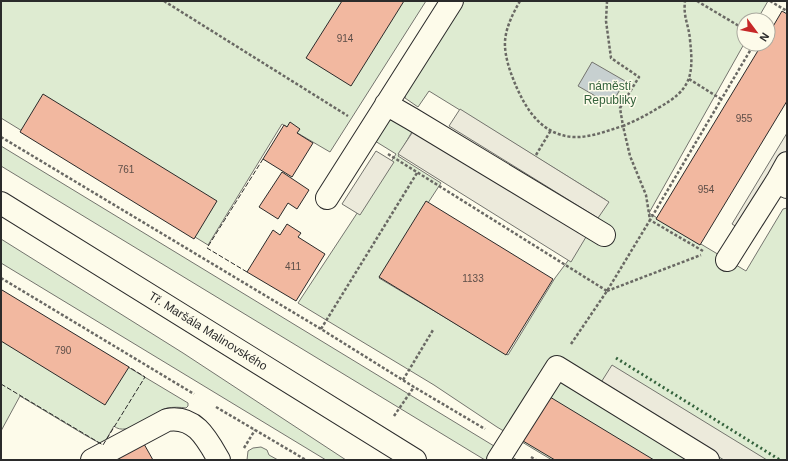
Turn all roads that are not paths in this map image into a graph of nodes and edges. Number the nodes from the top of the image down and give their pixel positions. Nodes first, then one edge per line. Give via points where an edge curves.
1 (452, 1) edge
2 (386, 104) junction
3 (784, 177) edge
4 (327, 198) dead end
5 (1, 203) edge
6 (604, 235) dead end
7 (727, 260) dead end
8 (503, 451) edge
9 (92, 460) edge
10 (219, 460) edge
11 (415, 460) edge
12 (708, 460) edge

1 - 2 main road
2 - 4 main road
2 - 6 main road
3 - 7 main road
5 - 11 main road, Tř. Maršála Malinovského
8 - 12 main road via 557,367
9 - 10 main road via 167,420 176,419 185,420 200,431

